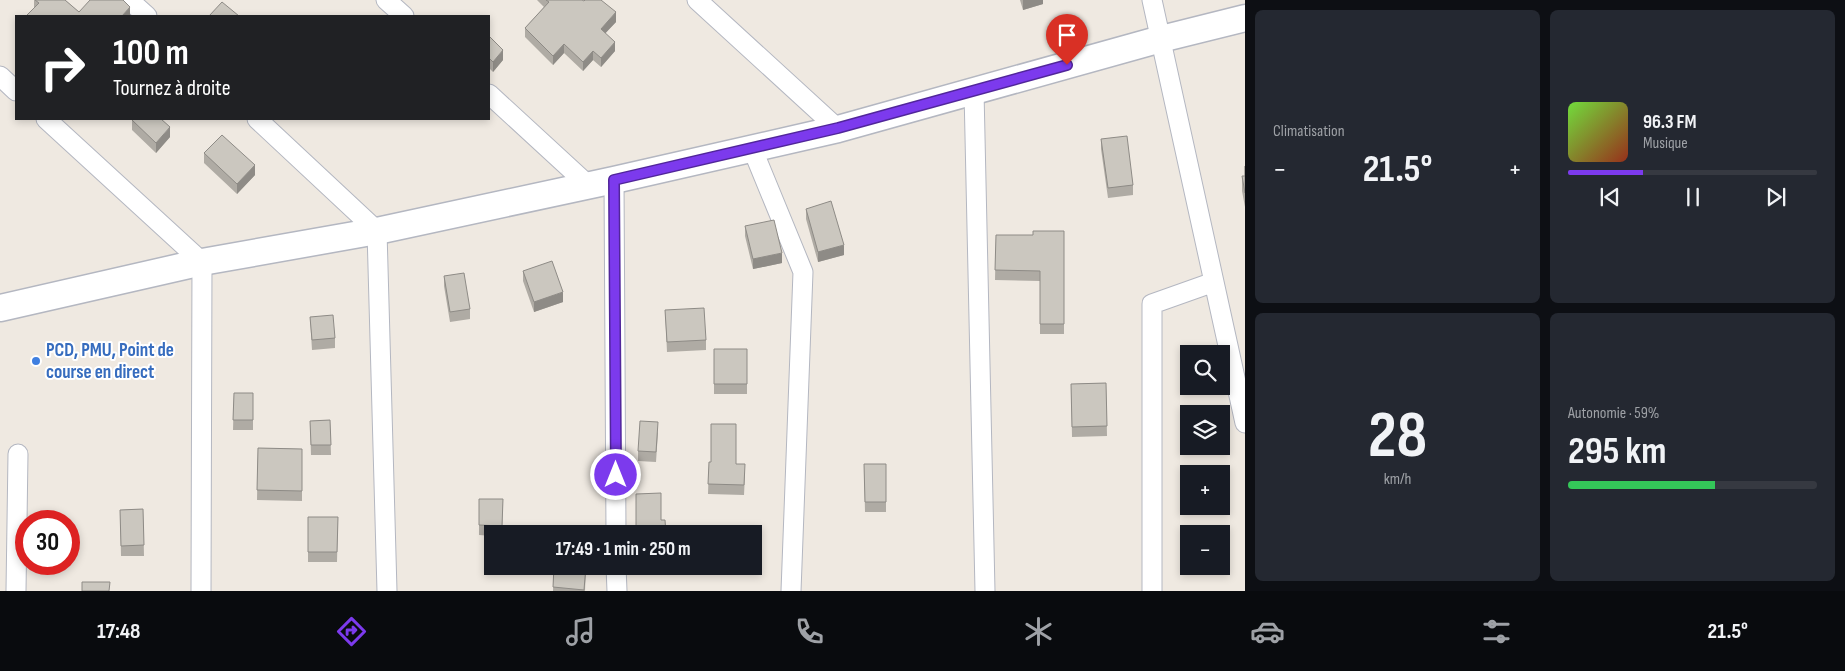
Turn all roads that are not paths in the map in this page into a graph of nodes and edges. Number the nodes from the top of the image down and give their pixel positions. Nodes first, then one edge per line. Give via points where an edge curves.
1 (129, 0) edge
2 (386, 0) edge
3 (697, 0) edge
4 (1152, 0) edge
5 (146, 15) edge
6 (403, 15) edge
7 (1245, 18) edge
8 (1161, 40) junction
9 (0, 76) edge
10 (15, 90) edge
11 (974, 91) junction
12 (490, 95) edge
13 (47, 120) edge
14 (258, 120) edge
15 (838, 128) junction
16 (752, 148) junction
17 (614, 180) junction
18 (588, 185) junction
19 (377, 231) junction
20 (202, 262) junction
21 (1214, 282) junction
22 (0, 308) edge
23 (1245, 423) edge
24 (18, 454) dead end
25 (616, 525) edge
26 (616, 575) edge
27 (16, 591) edge
28 (201, 591) edge
29 (387, 591) edge
30 (617, 591) edge
31 (791, 591) edge
32 (985, 591) edge
33 (1152, 591) edge

1 - 5 street
2 - 6 street
3 - 15 street
4 - 8 street
7 - 8 street
8 - 11 street
8 - 21 street
9 - 10 street
11 - 15 street
11 - 32 street
12 - 18 street
13 - 20 street
14 - 19 street
15 - 16 street
16 - 17 street
16 - 31 street via 803,272
17 - 18 street
17 - 25 street
18 - 19 street
19 - 20 street
19 - 29 street
20 - 22 street
20 - 28 street
21 - 23 street
21 - 33 street via 1152,304
24 - 27 street
26 - 30 street

